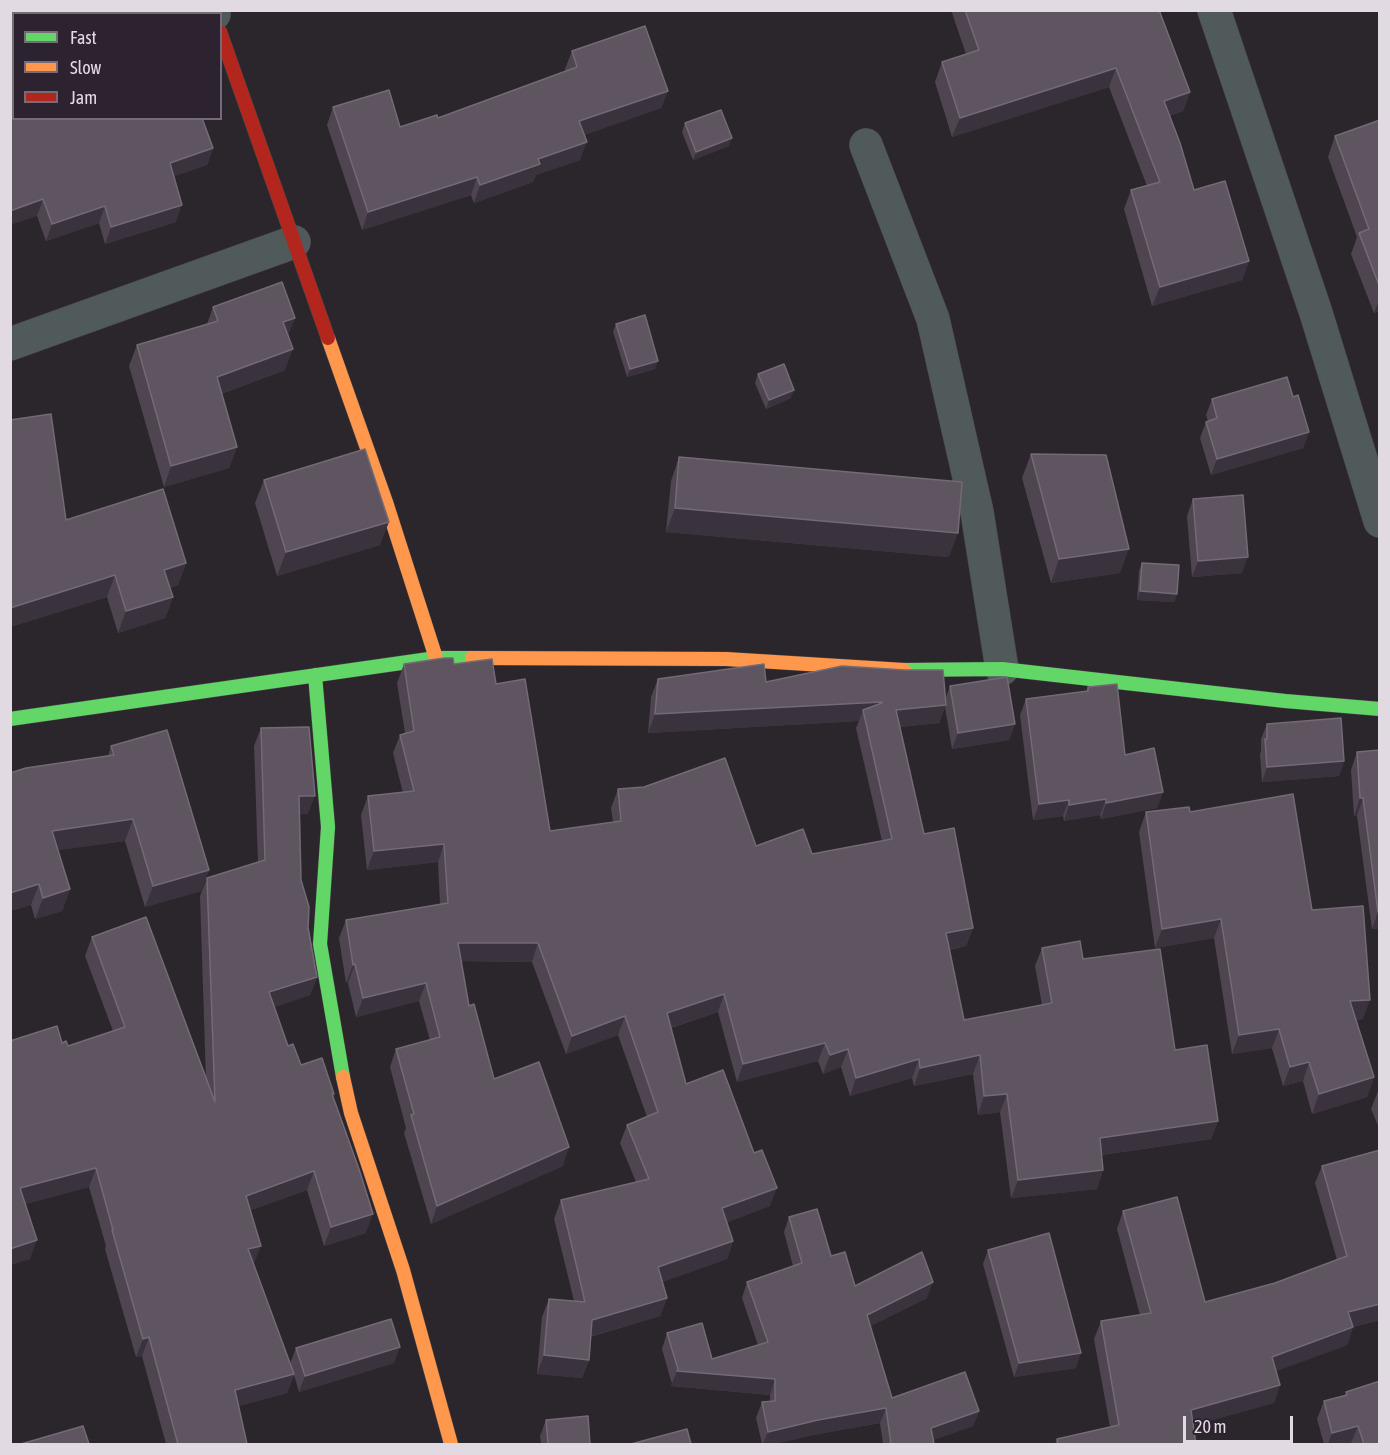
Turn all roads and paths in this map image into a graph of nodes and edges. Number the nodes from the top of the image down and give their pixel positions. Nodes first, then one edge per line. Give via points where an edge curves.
1 (1214, 10) edge
2 (222, 38) edge
3 (866, 145) dead end
4 (294, 242) junction
5 (10, 344) edge
6 (1380, 521) edge
7 (436, 658) junction
8 (1002, 669) junction
9 (315, 675) junction
10 (1380, 709) edge
11 (10, 719) edge
12 (451, 1444) edge

1 - 6 street via 1316,313
2 - 4 street
3 - 8 street via 933,319 977,512
4 - 5 street
4 - 7 street via 386,502
7 - 8 street via 726,659 900,670
7 - 9 street
8 - 10 street
9 - 11 street
9 - 12 street via 328,827 320,944 343,1075

